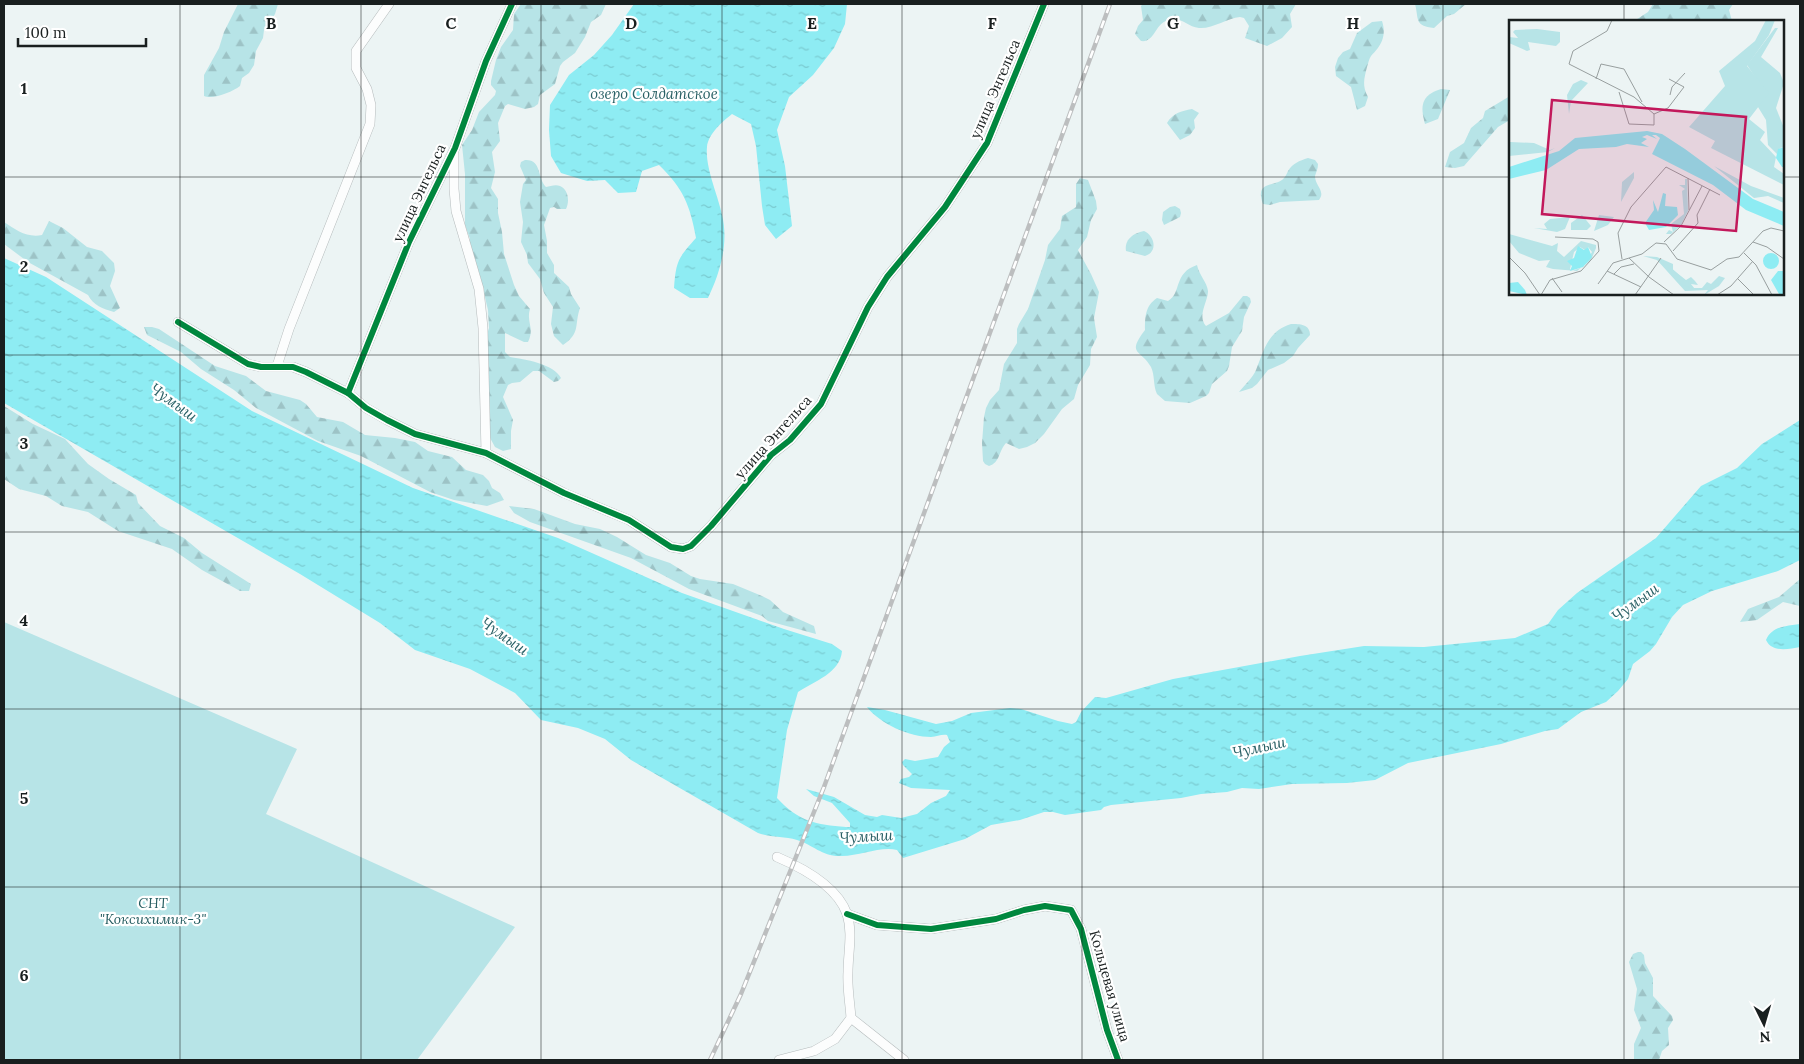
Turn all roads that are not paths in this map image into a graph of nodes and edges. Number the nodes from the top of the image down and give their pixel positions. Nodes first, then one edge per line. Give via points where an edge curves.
1 (389, 4) edge
2 (512, 4) edge
3 (1044, 4) edge
4 (455, 148) junction
5 (178, 322) dead end
6 (277, 366) junction
7 (348, 393) junction
8 (486, 453) junction
9 (777, 856) dead end
10 (847, 914) junction
11 (851, 1018) junction
12 (779, 1060) edge
13 (904, 1060) edge
14 (1118, 1060) edge

1 - 6 street via 356,51 356,68 371,105 370,124
2 - 4 street, улица Энгельса via 486,61
3 - 8 street, улица Энгельса via 987,143 945,207 887,277 868,307 821,404 790,440 771,455 697,542 683,549 671,547 629,520 564,493
4 - 7 street, улица Энгельса via 409,242
4 - 8 street, улица Энгельса via 456,211 479,289 483,328
5 - 6 street, улица Энгельса via 248,364
6 - 7 street, улица Энгельса via 293,367
7 - 8 street, улица Энгельса via 366,408 415,434
9 - 10 street via 817,877
10 - 11 street
10 - 14 street, Кольцевая улица via 877,925 931,929 996,919 1045,906 1071,910 1081,929
11 - 12 street via 835,1039 814,1051
11 - 13 street

